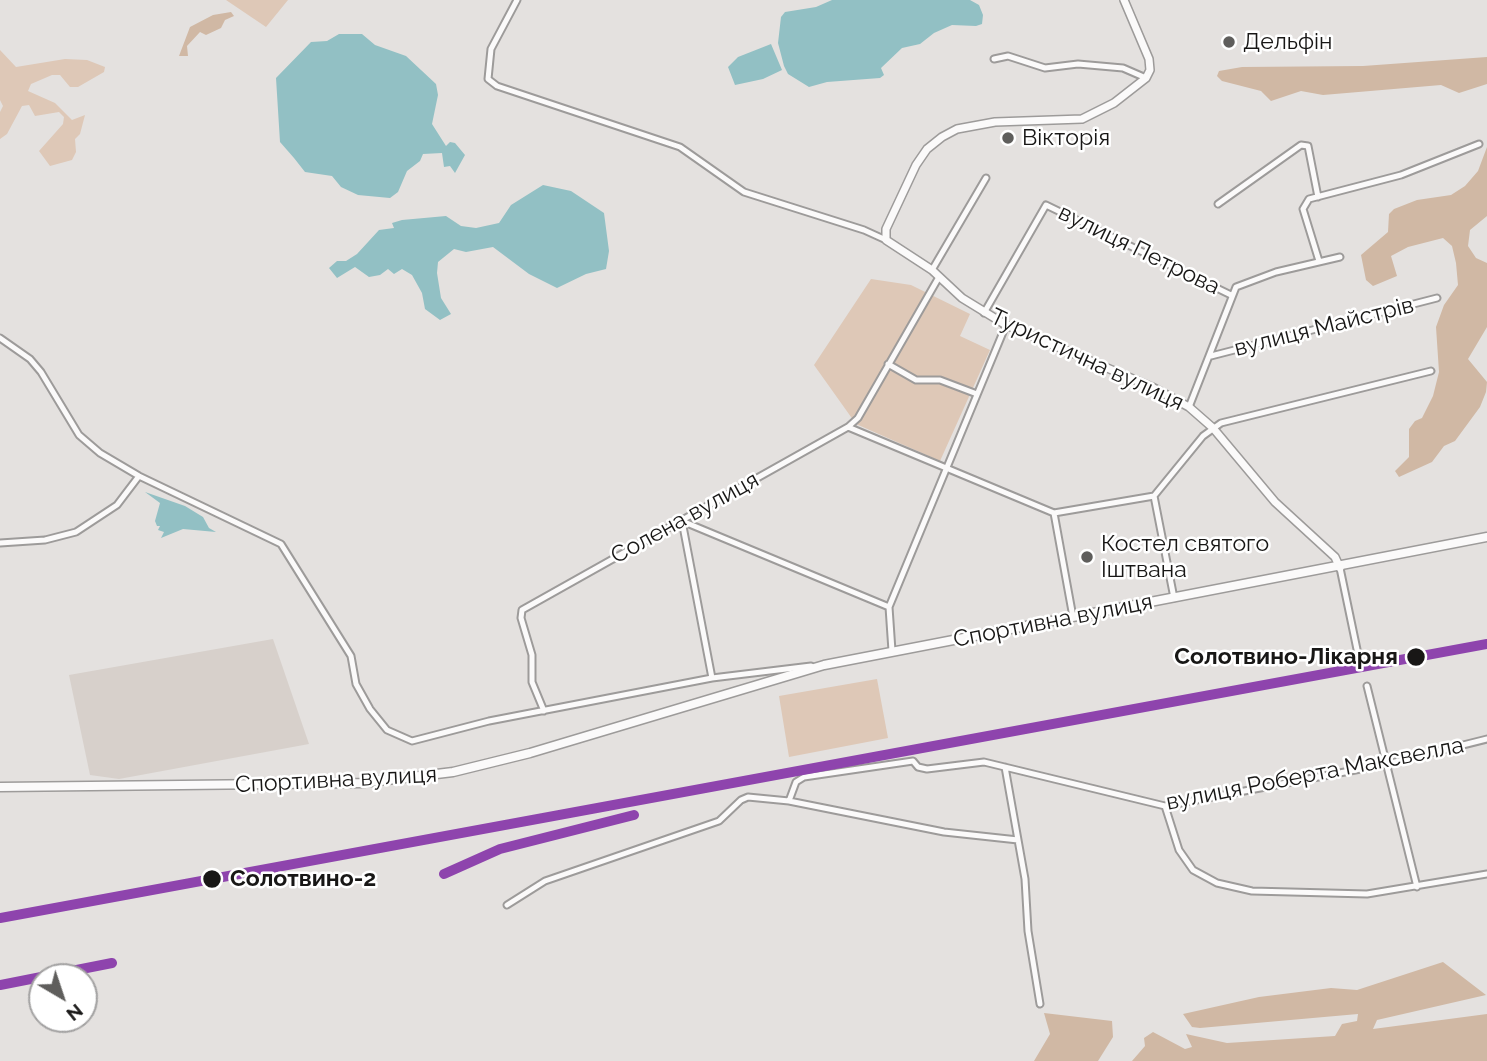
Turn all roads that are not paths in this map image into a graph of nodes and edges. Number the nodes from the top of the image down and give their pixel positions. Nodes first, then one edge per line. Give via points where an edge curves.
1 (517, 0) edge
2 (1124, 0) edge
3 (993, 60) dead end
4 (1146, 78) junction
5 (1479, 144) dead end
6 (986, 178) dead end
7 (1318, 197) junction
8 (1219, 204) dead end
9 (886, 240) junction
10 (1340, 257) dead end
11 (1319, 261) junction
12 (932, 271) junction
13 (939, 277) junction
14 (1231, 295) junction
15 (1437, 299) dead end
16 (984, 313) junction
17 (1006, 325) junction
18 (0, 338) edge
19 (1211, 356) junction
20 (888, 364) junction
21 (1431, 371) dead end
22 (977, 394) junction
23 (1189, 407) junction
24 (848, 427) junction
25 (1213, 428) junction
26 (945, 468) junction
27 (139, 476) junction
28 (1154, 496) junction
29 (1054, 513) junction
30 (682, 521) junction
31 (1487, 537) edge
32 (0, 543) edge
33 (1340, 568) junction
34 (1174, 598) junction
35 (889, 607) junction
36 (1073, 618) junction
37 (892, 651) junction
38 (1359, 659) dead end
39 (824, 665) junction
40 (712, 678) junction
41 (1367, 686) dead end
42 (544, 711) junction
43 (1487, 739) edge
44 (1387, 764) junction
45 (1005, 767) junction
46 (0, 788) edge
47 (789, 801) junction
48 (1165, 806) junction
49 (1018, 840) junction
50 (1487, 874) edge
51 (1417, 887) junction
52 (507, 905) dead end
53 (1040, 1004) dead end

1 - 9 street, Туристична вулиця via 491,49 488,79 497,86 680,147 744,192
2 - 4 street via 1149,60
3 - 4 street via 1008,56 1045,68 1078,64 1123,68
4 - 9 street via 1114,103 1082,119 995,122 942,136 916,165 886,229
5 - 7 street via 1401,175
6 - 12 street
7 - 8 street via 1308,146 1301,145
7 - 11 street via 1303,209
9 - 12 street, Туристична вулиця
10 - 11 street
11 - 14 street via 1243,282
12 - 13 street, Туристична вулиця
13 - 16 street, Туристична вулиця
13 - 20 street
14 - 16 street, вулиця Петрова via 1046,205
14 - 19 street
15 - 19 street, вулиця Майстрів
16 - 17 street, Туристична вулиця
17 - 22 street
17 - 23 street, Туристична вулиця
18 - 27 street via 41,372 79,435
19 - 23 street
20 - 22 street via 916,380 940,380
20 - 24 street via 858,418
21 - 25 street
22 - 26 street
23 - 25 street, Туристична вулиця
24 - 26 street
24 - 30 street, Солена вулиця
25 - 28 street
25 - 33 street, Туристична вулиця via 1275,502
26 - 29 street
26 - 35 street
27 - 32 street via 117,505 76,532
27 - 42 street, Спортивна вулиця via 281,544 351,656 356,684 387,730 412,741
28 - 29 street
28 - 34 street
29 - 36 street
30 - 35 street
30 - 40 street
30 - 42 street, Солена вулиця via 522,610 532,654 532,682
31 - 33 main road, Спортивна вулиця
33 - 34 main road, Спортивна вулиця
33 - 38 street
34 - 36 main road, Спортивна вулиця
35 - 37 street
36 - 37 main road, Спортивна вулиця
37 - 39 main road, Спортивна вулиця
39 - 40 street, Спортивна вулиця
39 - 46 main road, Спортивна вулиця via 453,772 362,783
40 - 42 street, Спортивна вулиця
41 - 44 street
43 - 44 street, вулиця Роберта Максвелла
44 - 48 street, вулиця Роберта Максвелла
44 - 51 street
45 - 47 street, вулиця Роберта Максвелла via 984,762 928,769 913,761 804,777 796,782
45 - 48 street, вулиця Роберта Максвелла
45 - 49 street
47 - 49 street via 944,832
47 - 52 street via 748,797 719,821 545,881
48 - 51 street via 1179,850 1193,870 1217,883 1252,891 1305,894 1367,894
49 - 53 street
50 - 51 street

